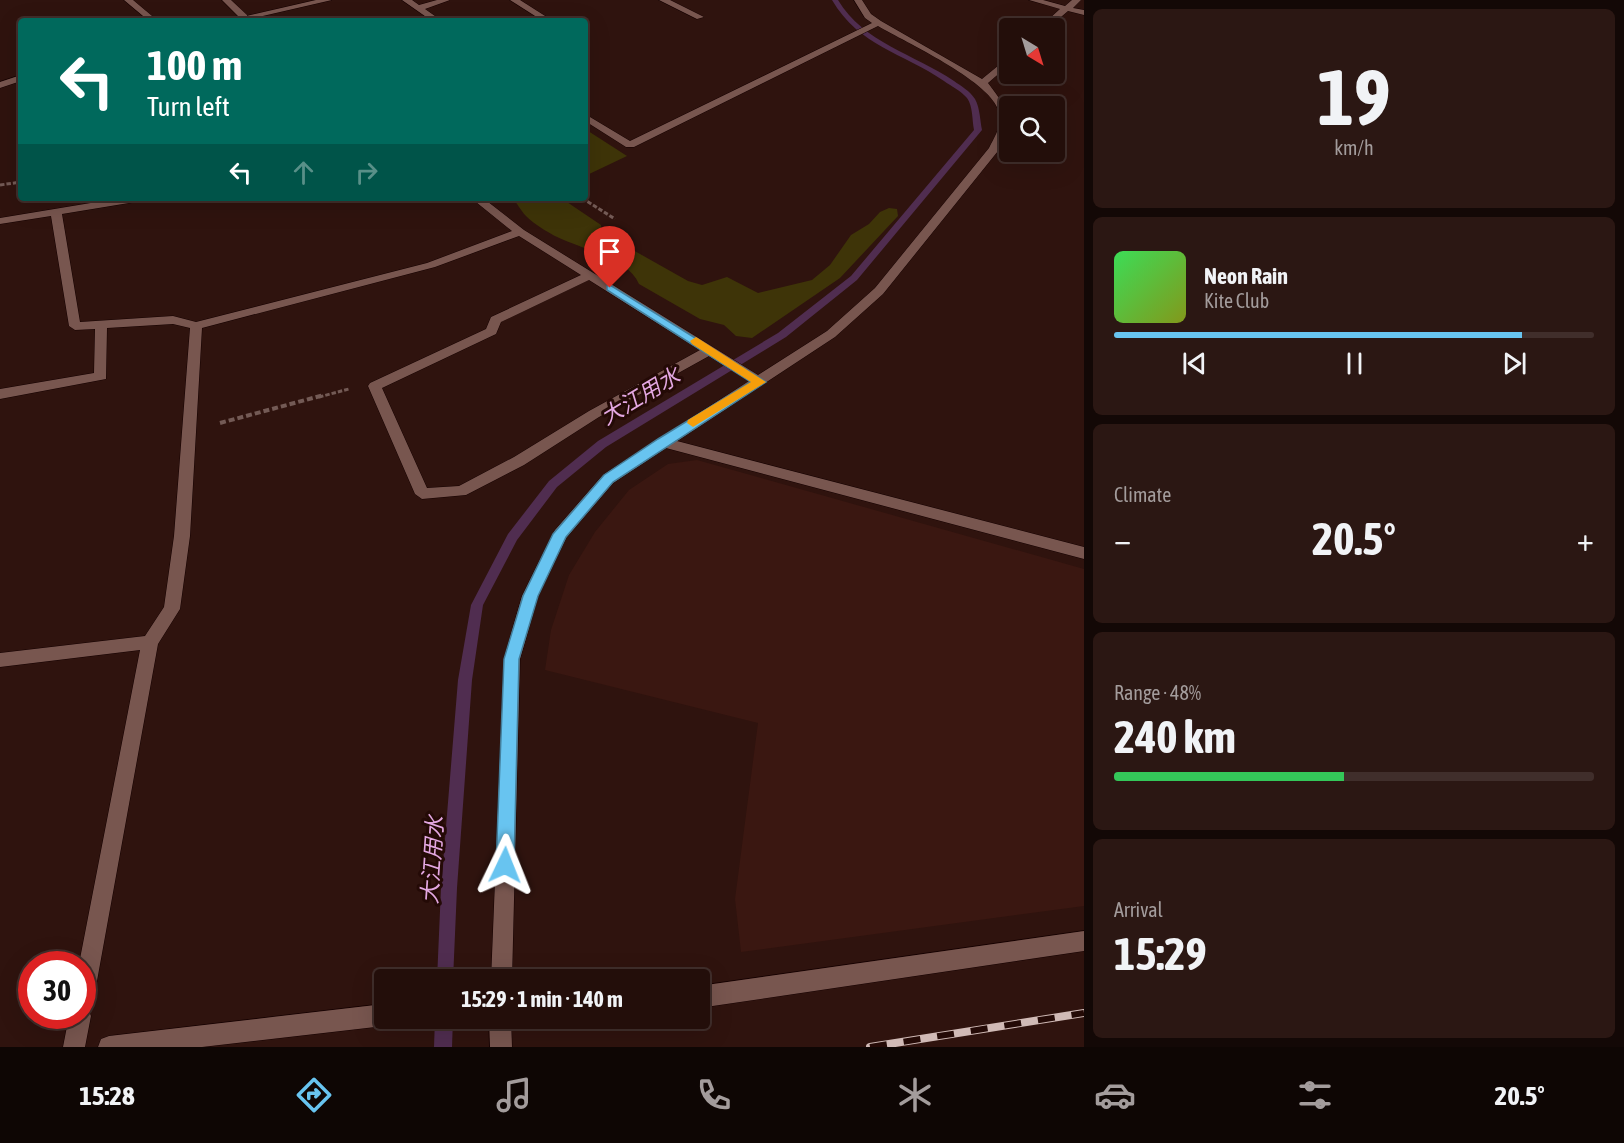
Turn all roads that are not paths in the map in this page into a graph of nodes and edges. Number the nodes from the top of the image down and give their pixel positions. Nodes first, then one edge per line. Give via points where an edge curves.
1 (128, 0) edge
2 (226, 0) edge
3 (328, 0) edge
4 (406, 0) edge
5 (446, 0) edge
6 (514, 0) edge
7 (663, 0) edge
8 (858, 0) edge
9 (1033, 0) edge
10 (1077, 0) edge
11 (417, 8) junction
12 (1066, 9) junction
13 (1084, 13) edge
14 (258, 14) junction
15 (244, 17) junction
16 (700, 17) dead end
17 (150, 18) edge
18 (240, 18) edge
19 (263, 18) edge
20 (433, 18) edge
21 (544, 18) edge
22 (1055, 18) edge
23 (878, 23) junction
24 (999, 69) edge
25 (18, 79) edge
26 (983, 83) junction
27 (0, 84) edge
28 (588, 119) edge
29 (123, 201) edge
30 (480, 201) edge
31 (56, 212) junction
32 (0, 221) edge
33 (520, 232) junction
34 (590, 275) junction
35 (101, 324) junction
36 (196, 326) junction
37 (710, 350) junction
38 (755, 379) junction
39 (0, 394) edge
40 (662, 442) junction
41 (1084, 553) edge
42 (150, 642) junction
43 (0, 660) edge
44 (1084, 941) edge
45 (92, 951) edge
46 (501, 969) edge
47 (710, 995) edge
48 (374, 1016) edge
49 (77, 1029) edge
50 (500, 1029) edge
51 (74, 1047) edge
52 (109, 1047) edge
53 (501, 1047) edge

1 - 17 street
2 - 15 street
3 - 14 street
4 - 11 street
5 - 11 street
6 - 21 street
7 - 16 street
8 - 23 street
9 - 12 street
10 - 12 street
11 - 20 street
12 - 13 street
12 - 22 street
14 - 15 street
14 - 19 street
15 - 18 street
23 - 26 street
23 - 28 street via 630,145
24 - 26 street
25 - 27 street
26 - 38 street via 1003,109 1005,126 994,149 879,291 831,334
29 - 31 street
30 - 33 street
31 - 32 street
31 - 35 street via 75,326
33 - 34 street
33 - 36 street via 431,265
34 - 37 street
34 - 37 street via 495,320 492,332 375,386 422,494 460,491
35 - 36 street via 173,320
35 - 39 street via 101,376
36 - 42 street via 182,536 172,609
37 - 38 street
38 - 40 street
40 - 41 street
40 - 46 street via 608,479 560,534 527,606 512,659
42 - 43 street
42 - 45 street
44 - 47 street
48 - 52 street
49 - 51 street
50 - 53 street

